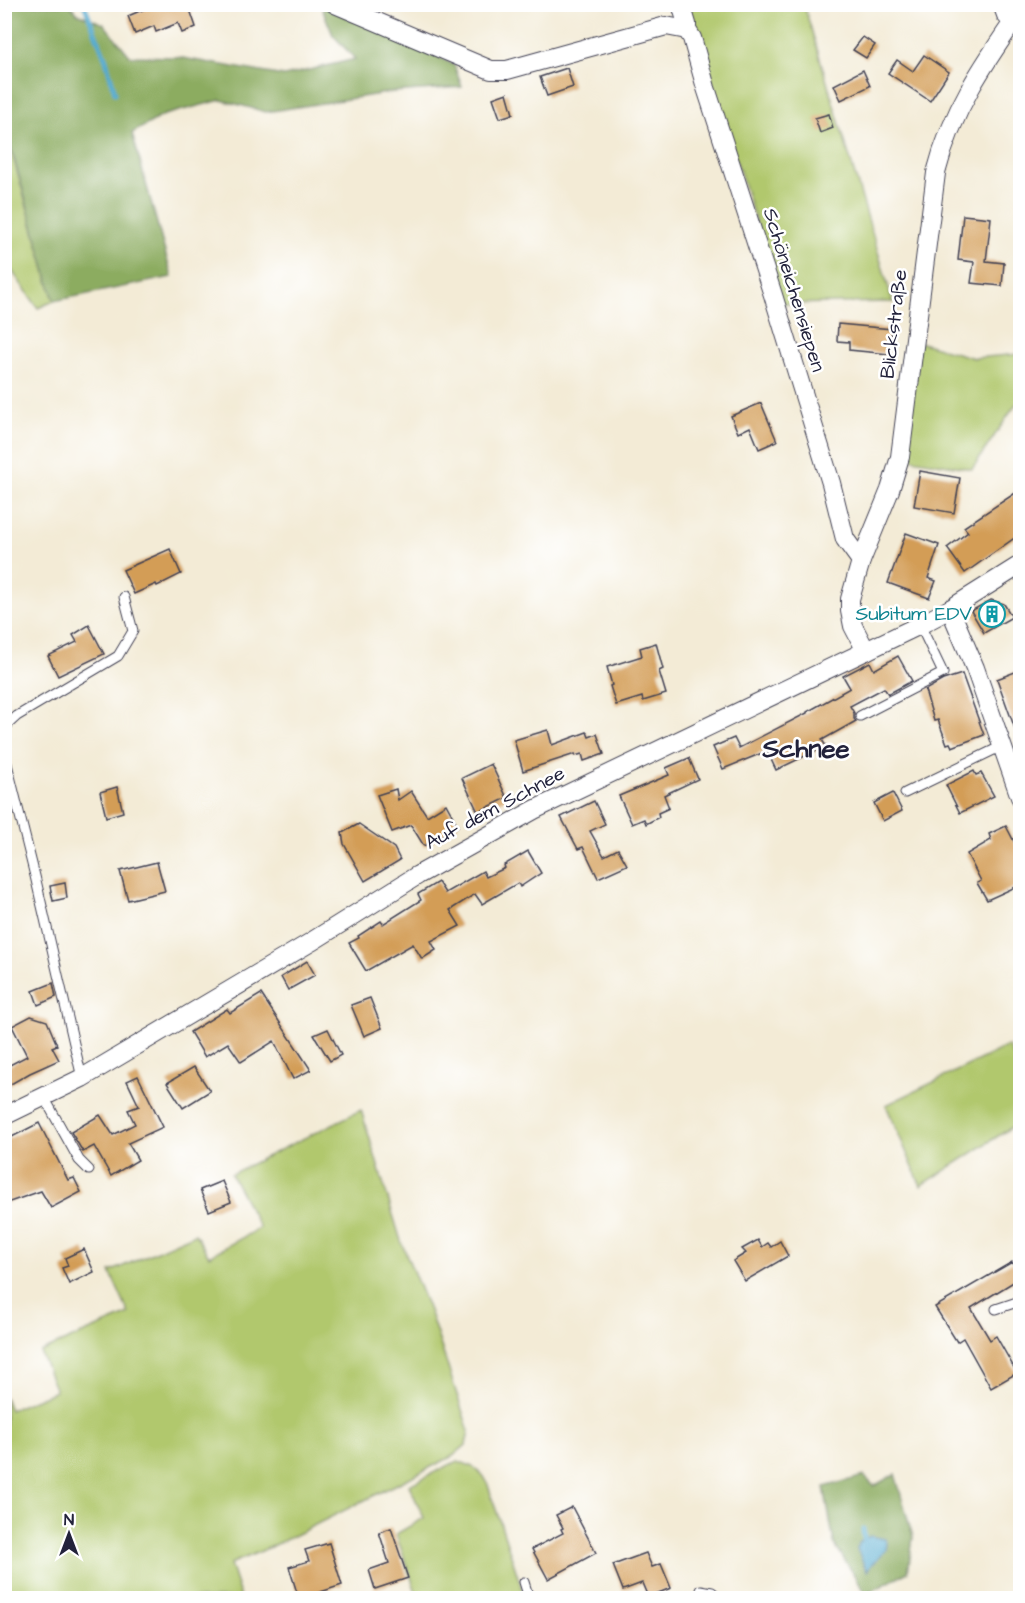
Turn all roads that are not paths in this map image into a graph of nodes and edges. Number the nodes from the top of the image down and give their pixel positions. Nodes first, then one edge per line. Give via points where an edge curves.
1 (335, 4) edge
2 (681, 4) edge
3 (1002, 4) edge
4 (1017, 18) edge
5 (687, 30) junction
6 (861, 561) junction
7 (1020, 565) edge
8 (124, 597) dead end
9 (950, 609) junction
10 (920, 625) junction
11 (866, 651) junction
12 (860, 716) dead end
13 (4, 728) edge
14 (1002, 746) junction
15 (4, 752) edge
16 (905, 793) dead end
17 (1020, 796) edge
18 (82, 1078) junction
19 (44, 1097) junction
20 (4, 1116) edge
21 (89, 1170) dead end
22 (1020, 1301) edge
23 (996, 1309) dead end
24 (524, 1582) dead end
25 (701, 1590) dead end
26 (529, 1599) edge
27 (719, 1599) edge

1 - 5 street via 491,70 507,70 666,27
2 - 5 street, Schöneichensiepen
3 - 4 street via 1006,15
4 - 6 street, Blickstraße via 966,93 941,153 900,457
5 - 6 street, Schöneichensiepen via 773,295 845,539
6 - 11 street, Blickstraße via 850,612
7 - 9 street, Auf dem Schnee
8 - 13 lane via 133,631 118,656 16,716
9 - 10 street, Auf dem Schnee
9 - 14 street
10 - 11 street, Auf dem Schnee
10 - 12 lane via 943,673
11 - 18 street, Auf dem Schnee via 525,815 418,875
14 - 16 lane
14 - 17 street
15 - 18 lane
18 - 19 street, Auf dem Schnee
19 - 20 street, Auf dem Schnee
19 - 21 lane via 79,1160
22 - 23 lane
24 - 26 lane
25 - 27 lane via 712,1592

